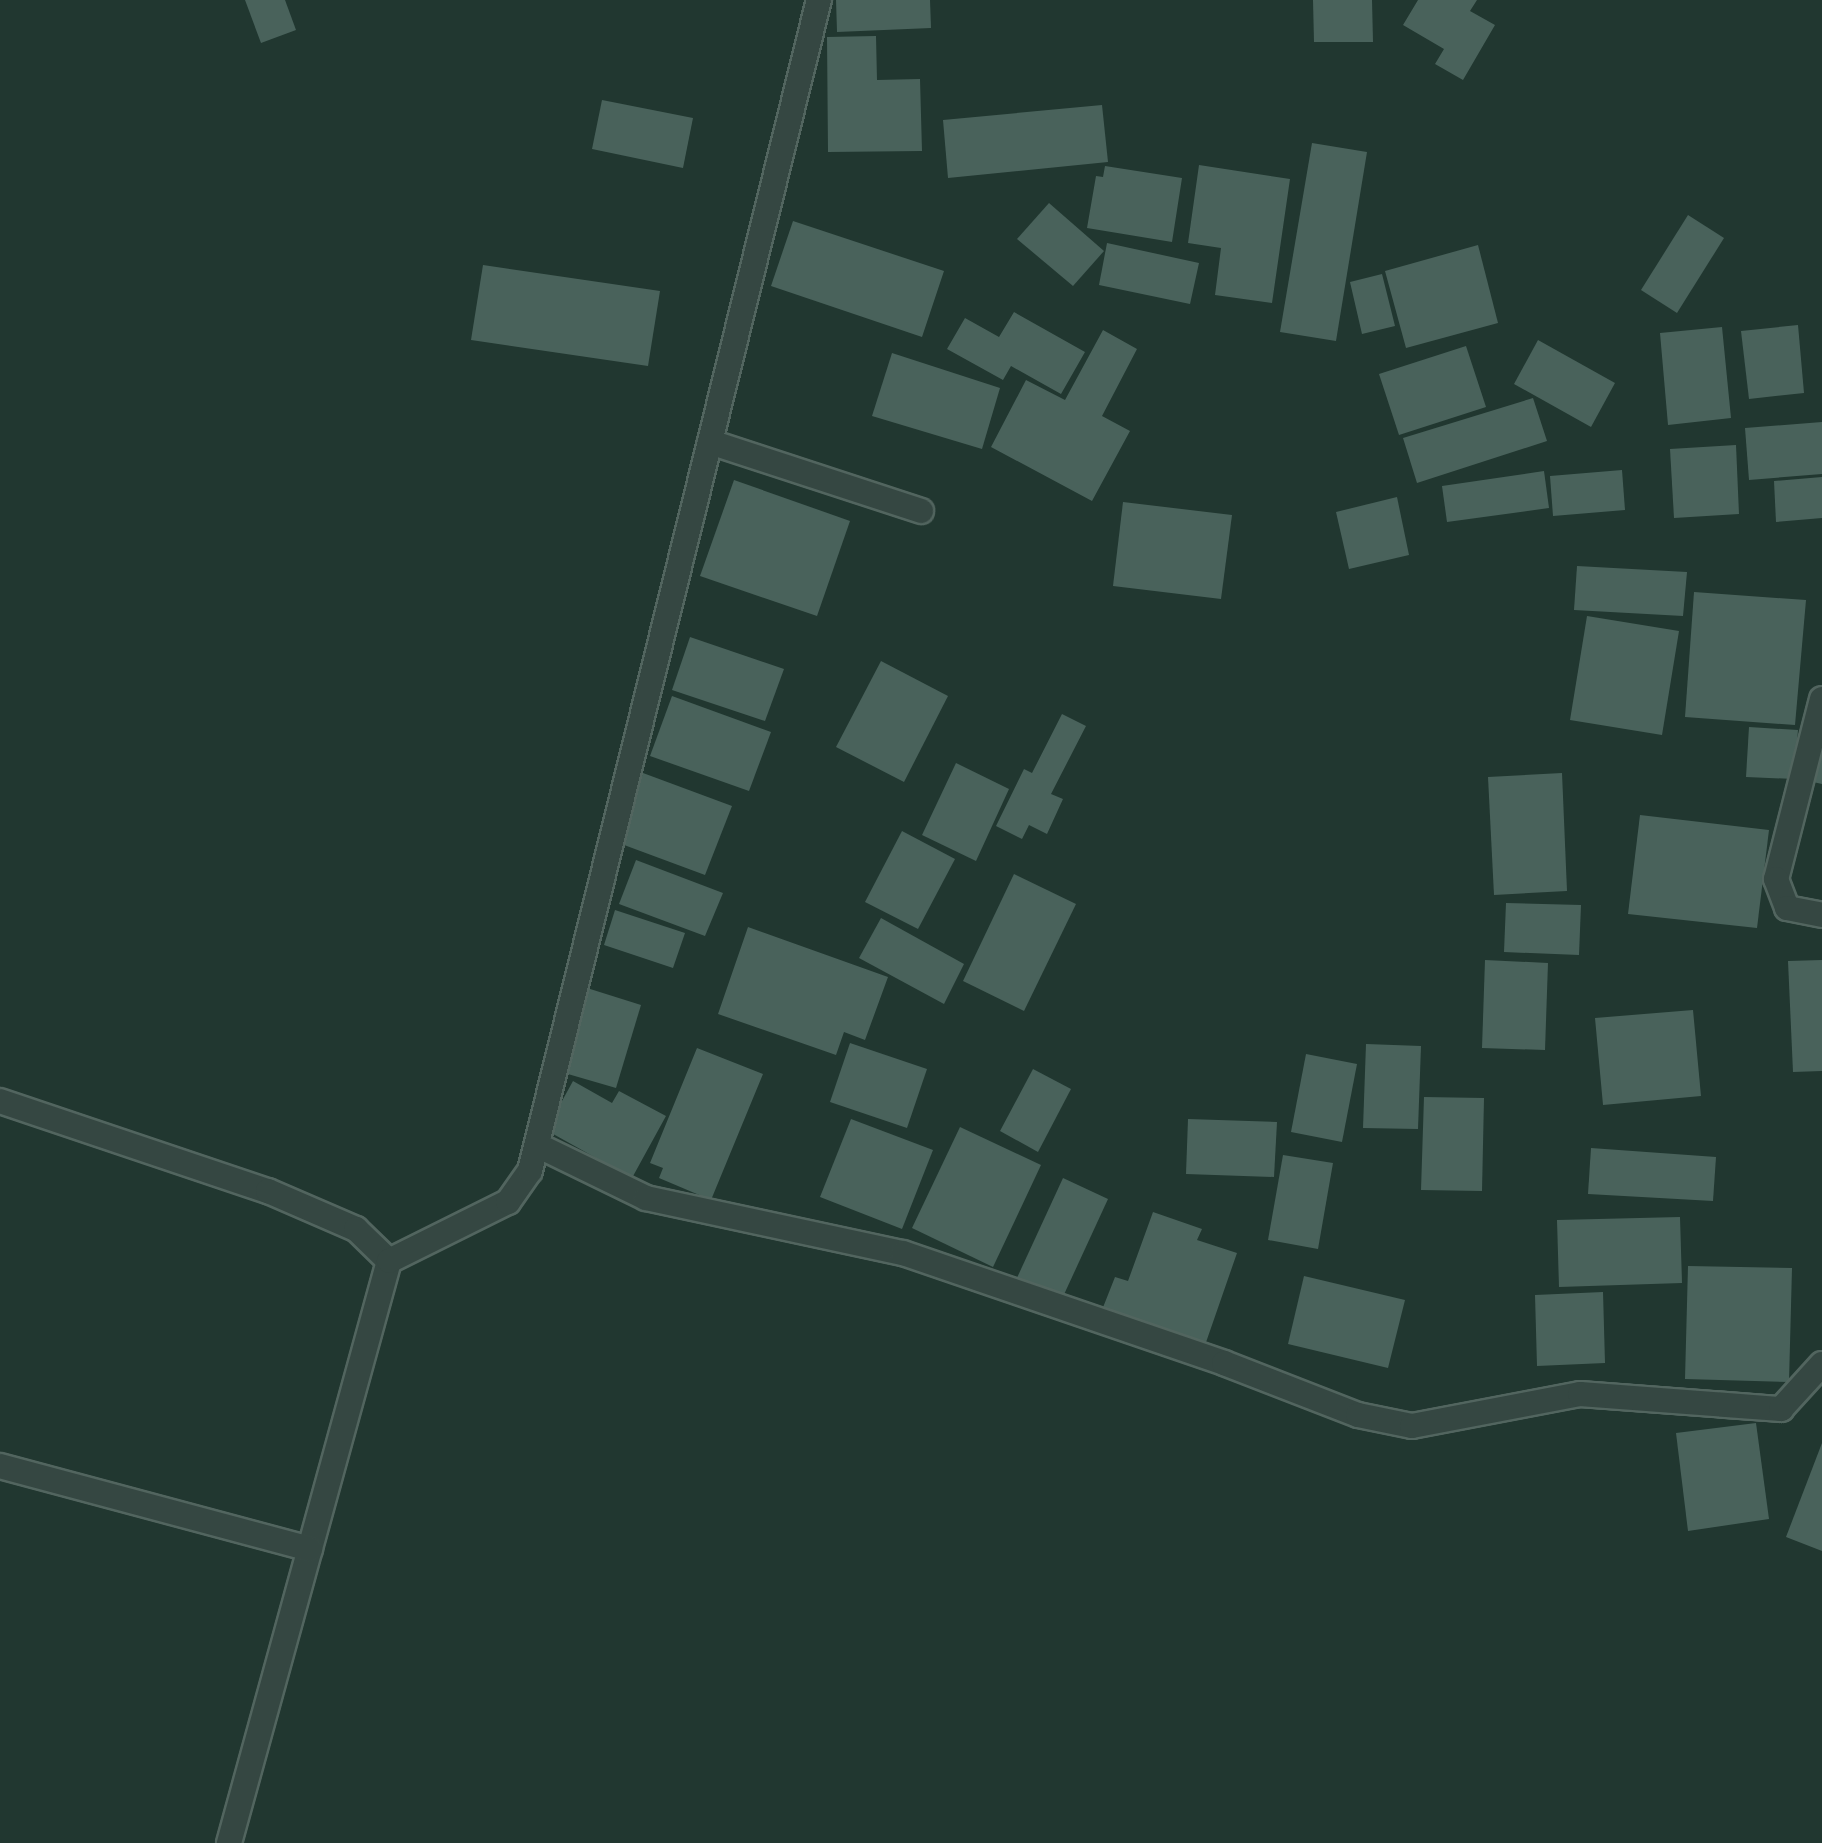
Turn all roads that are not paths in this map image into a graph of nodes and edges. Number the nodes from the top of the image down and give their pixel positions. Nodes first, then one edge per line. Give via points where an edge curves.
1 (819, 0) edge
2 (710, 442) junction
3 (921, 511) dead end
4 (1822, 699) edge
5 (1822, 915) edge
6 (0, 1101) edge
7 (537, 1145) junction
8 (389, 1261) junction
9 (1822, 1364) edge
10 (0, 1466) edge
11 (310, 1549) junction
12 (229, 1843) edge

1 - 2 lane
2 - 3 lane
2 - 7 lane
4 - 5 lane via 1776,879 1787,908
6 - 8 lane via 268,1191 356,1229
7 - 8 lane via 530,1171 508,1202
7 - 9 lane via 646,1198 903,1253 1224,1363 1358,1415 1412,1426 1580,1394 1781,1409
8 - 11 lane
10 - 11 lane
11 - 12 lane

